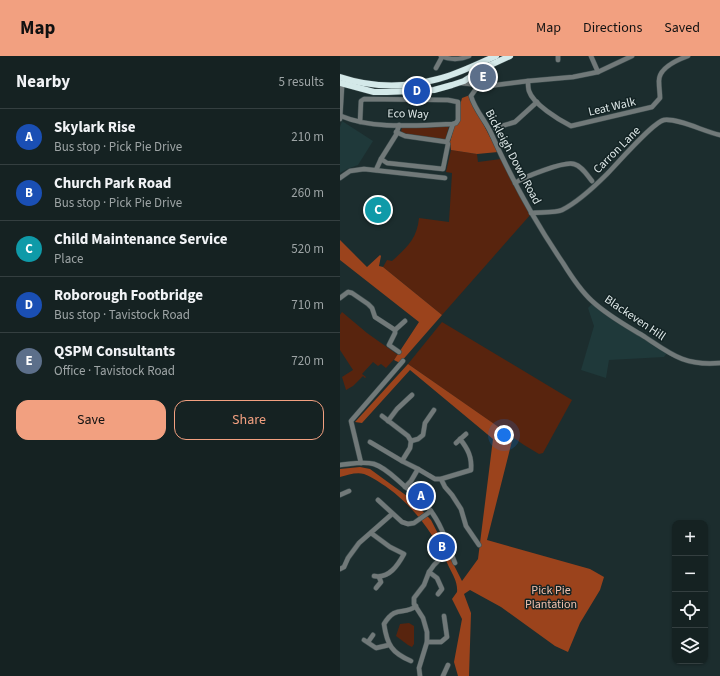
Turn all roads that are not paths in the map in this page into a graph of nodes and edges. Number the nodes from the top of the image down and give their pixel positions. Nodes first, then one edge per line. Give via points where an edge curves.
1 (469, 56) edge
2 (496, 56) edge
3 (510, 56) edge
4 (591, 56) edge
5 (632, 56) edge
6 (688, 56) edge
7 (442, 57) edge
8 (436, 68) dead end
9 (480, 71) junction
10 (598, 72) junction
11 (528, 81) junction
12 (342, 84) edge
13 (456, 84) junction
14 (478, 86) junction
15 (353, 87) junction
16 (538, 102) junction
17 (340, 117) edge
18 (360, 122) junction
19 (455, 123) junction
20 (399, 126) junction
21 (495, 128) dead end
22 (396, 132) junction
23 (720, 135) edge
24 (447, 142) junction
25 (381, 159) junction
26 (376, 170) junction
27 (340, 178) edge
28 (445, 178) dead end
29 (592, 181) dead end
30 (515, 183) junction
31 (532, 215) junction
32 (340, 298) edge
33 (405, 321) dead end
34 (395, 330) junction
35 (399, 352) dead end
36 (403, 361) dead end
37 (720, 363) edge
38 (412, 395) dead end
39 (401, 396) dead end
40 (406, 400) junction
41 (434, 410) dead end
42 (382, 416) dead end
43 (388, 421) junction
44 (466, 434) dead end
45 (460, 439) junction
46 (411, 441) junction
47 (370, 442) dead end
48 (456, 443) dead end
49 (402, 461) junction
50 (361, 462) junction
51 (340, 466) edge
52 (418, 469) junction
53 (471, 470) junction
54 (470, 477) dead end
55 (441, 479) junction
56 (405, 487) junction
57 (349, 491) dead end
58 (340, 495) edge
59 (378, 500) dead end
60 (431, 511) junction
61 (392, 514) junction
62 (371, 533) junction
63 (479, 545) dead end
64 (450, 552) junction
65 (455, 563) dead end
66 (340, 569) edge
67 (429, 572) junction
68 (376, 588) dead end
69 (442, 589) junction
70 (438, 594) dead end
71 (446, 594) dead end
72 (416, 606) junction
73 (444, 616) dead end
74 (373, 635) dead end
75 (427, 642) junction
76 (389, 645) junction
77 (411, 661) dead end
78 (448, 665) dead end
79 (446, 675) edge
80 (420, 676) edge

1 - 7 street via 461,59
2 - 12 highway via 439,79 411,85
3 - 9 highway
4 - 10 street
5 - 10 street
6 - 16 street, Leat Walk via 667,66 661,72 658,81 660,98 652,107 571,126
7 - 8 street
9 - 13 highway
9 - 14 street via 476,80
10 - 11 street
11 - 14 street
11 - 16 street, Leat Walk via 529,91
12 - 15 highway
12 - 15 street
12 - 17 street
13 - 14 street
13 - 15 highway via 434,90 387,92
14 - 30 street, Bickleigh Down Road via 471,96 474,104 489,128
16 - 21 street via 515,122
17 - 18 street, Eco Way
18 - 19 street, Eco Way via 361,101 364,99 458,102 458,120
18 - 20 street, Eco Way
19 - 20 street, Eco Way
19 - 24 street
20 - 22 street
22 - 24 street via 405,136
22 - 25 street
23 - 31 street, Carron Lane via 664,120 572,204 559,212
24 - 25 street via 443,169 388,163
25 - 26 street
26 - 27 street via 356,169
26 - 28 street
29 - 30 street via 578,166 566,163
30 - 31 street, Bickleigh Down Road
31 - 37 street, Blackeven Hill via 569,272 592,301 606,313 676,357 690,362
32 - 34 street via 348,292 352,293 372,308 375,317
33 - 34 street
34 - 35 street via 389,345
36 - 50 street via 351,421
38 - 40 street
39 - 40 street
40 - 43 street
41 - 46 street via 425,422 423,435
42 - 43 street
43 - 46 street
44 - 45 street
45 - 48 street
45 - 53 street via 468,449
46 - 49 street
47 - 49 street
49 - 52 street
50 - 51 street
50 - 56 street via 383,468
52 - 55 street via 435,479
52 - 56 street
53 - 54 street
53 - 55 street
55 - 63 street via 461,509 466,526
56 - 60 street
57 - 58 street
59 - 61 street
60 - 61 street via 414,523 408,524
60 - 64 street
61 - 62 street
62 - 66 street via 359,543 344,567
62 - 68 street via 404,554 388,574 376,576 381,582
64 - 65 street
64 - 67 street
67 - 69 street via 437,578
67 - 72 street via 424,585 417,590 414,598
69 - 70 street
69 - 71 street
72 - 75 street via 423,618
72 - 76 street via 398,611 384,624
73 - 75 street via 447,637 441,642
74 - 76 street via 366,641 372,647
75 - 80 street via 419,668
76 - 77 street via 396,654
78 - 79 street

